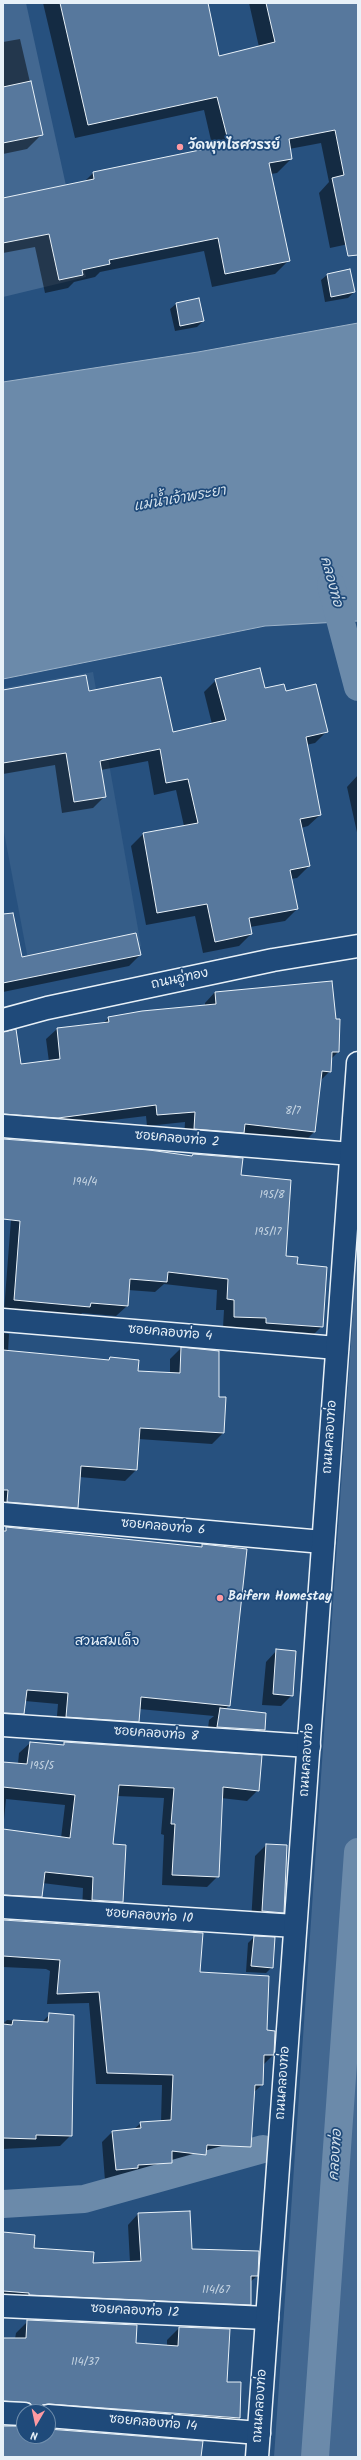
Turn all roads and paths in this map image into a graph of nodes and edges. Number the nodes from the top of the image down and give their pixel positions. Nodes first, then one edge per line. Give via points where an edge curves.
1 (358, 946) edge
2 (3, 1020) edge
3 (358, 1063) edge
4 (3, 1126) edge
5 (352, 1154) junction
6 (3, 1320) edge
7 (337, 1348) junction
8 (3, 1514) edge
9 (323, 1542) junction
10 (3, 1725) edge
11 (309, 1746) junction
12 (3, 1907) edge
13 (295, 1926) junction
14 (3, 2306) edge
15 (267, 2318) junction
16 (3, 2413) edge
17 (16, 2414) edge
18 (56, 2417) edge
19 (259, 2433) junction
20 (257, 2457) edge

1 - 2 street, ถนนอู่ทอง via 265,962 47,1008
3 - 5 street, ถนนคลองท่อ
4 - 5 street, ซอยคลองท่อ 2
5 - 7 street, ถนนคลองท่อ
6 - 7 street, ซอยคลองท่อ 4
7 - 9 street, ถนนคลองท่อ
8 - 9 street, ซอยคลองท่อ 6
9 - 11 street, ถนนคลองท่อ
10 - 11 street, ซอยคลองท่อ 8
11 - 13 street, ถนนคลองท่อ
12 - 13 street, ซอยคลองท่อ 10
13 - 15 street, ถนนคลองท่อ
14 - 15 street, ซอยคลองท่อ 12
15 - 19 street, ถนนคลองท่อ
16 - 17 street
18 - 19 street, ซอยคลองท่อ 14
19 - 20 street, ถนนคลองท่อ

